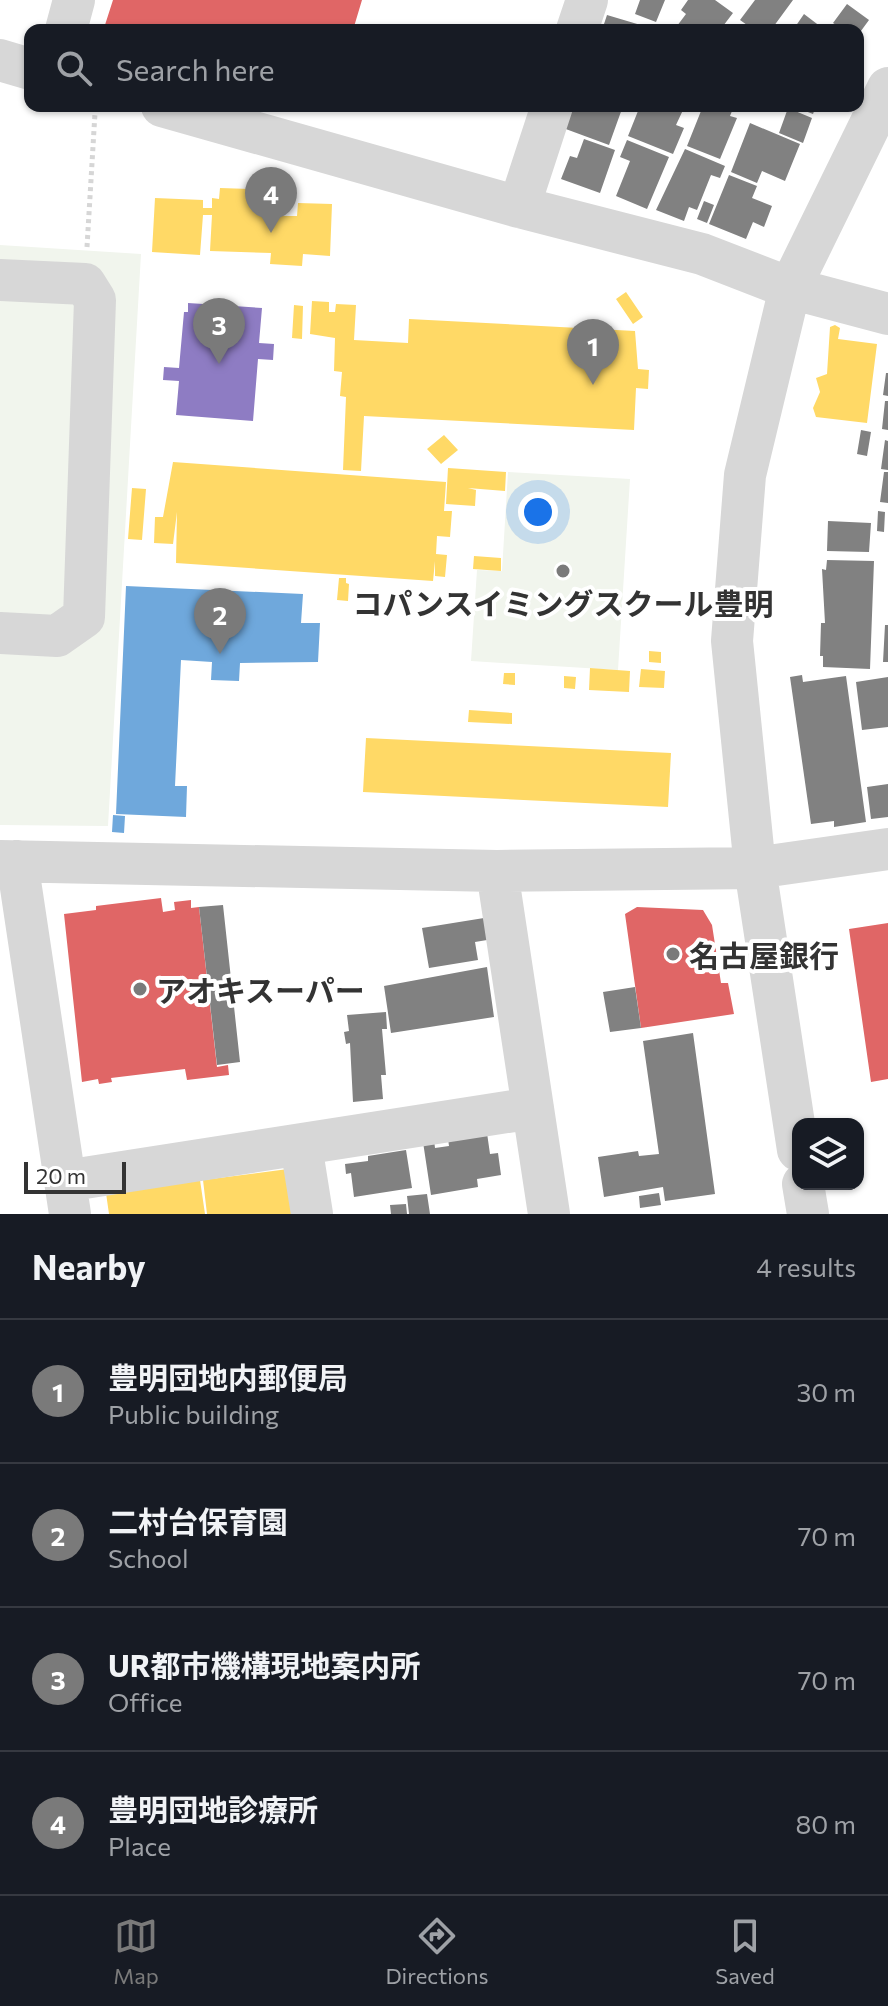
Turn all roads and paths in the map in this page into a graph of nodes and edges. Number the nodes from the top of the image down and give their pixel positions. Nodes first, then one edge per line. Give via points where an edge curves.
1 (74, 0) edge
2 (587, 0) edge
3 (68, 24) edge
4 (579, 24) edge
5 (0, 60) edge
6 (24, 67) edge
7 (888, 88) edge
8 (183, 112) edge
9 (550, 112) edge
10 (95, 113) dead end
11 (519, 207) junction
12 (0, 280) edge
13 (85, 284) junction
14 (790, 288) junction
15 (888, 314) edge
16 (0, 633) edge
17 (888, 849) edge
18 (8, 861) edge
19 (755, 868) junction
20 (497, 871) junction
21 (533, 1108) junction
22 (793, 1118) edge
23 (301, 1145) junction
24 (804, 1190) edge
25 (67, 1198) edge
26 (312, 1214) edge
27 (549, 1214) edge
28 (808, 1214) edge

1 - 3 street
2 - 4 street
5 - 6 street
7 - 14 street
8 - 11 street
9 - 11 street
10 - 13 path
11 - 14 street via 702,254
12 - 13 street
13 - 16 street via 95,300 84,617 57,636
14 - 15 street
14 - 19 street via 745,475 732,641
17 - 19 street
18 - 20 street
18 - 25 street
19 - 20 street
19 - 22 street
20 - 21 street
21 - 23 street
21 - 27 street
23 - 25 street
23 - 26 street
24 - 28 street

